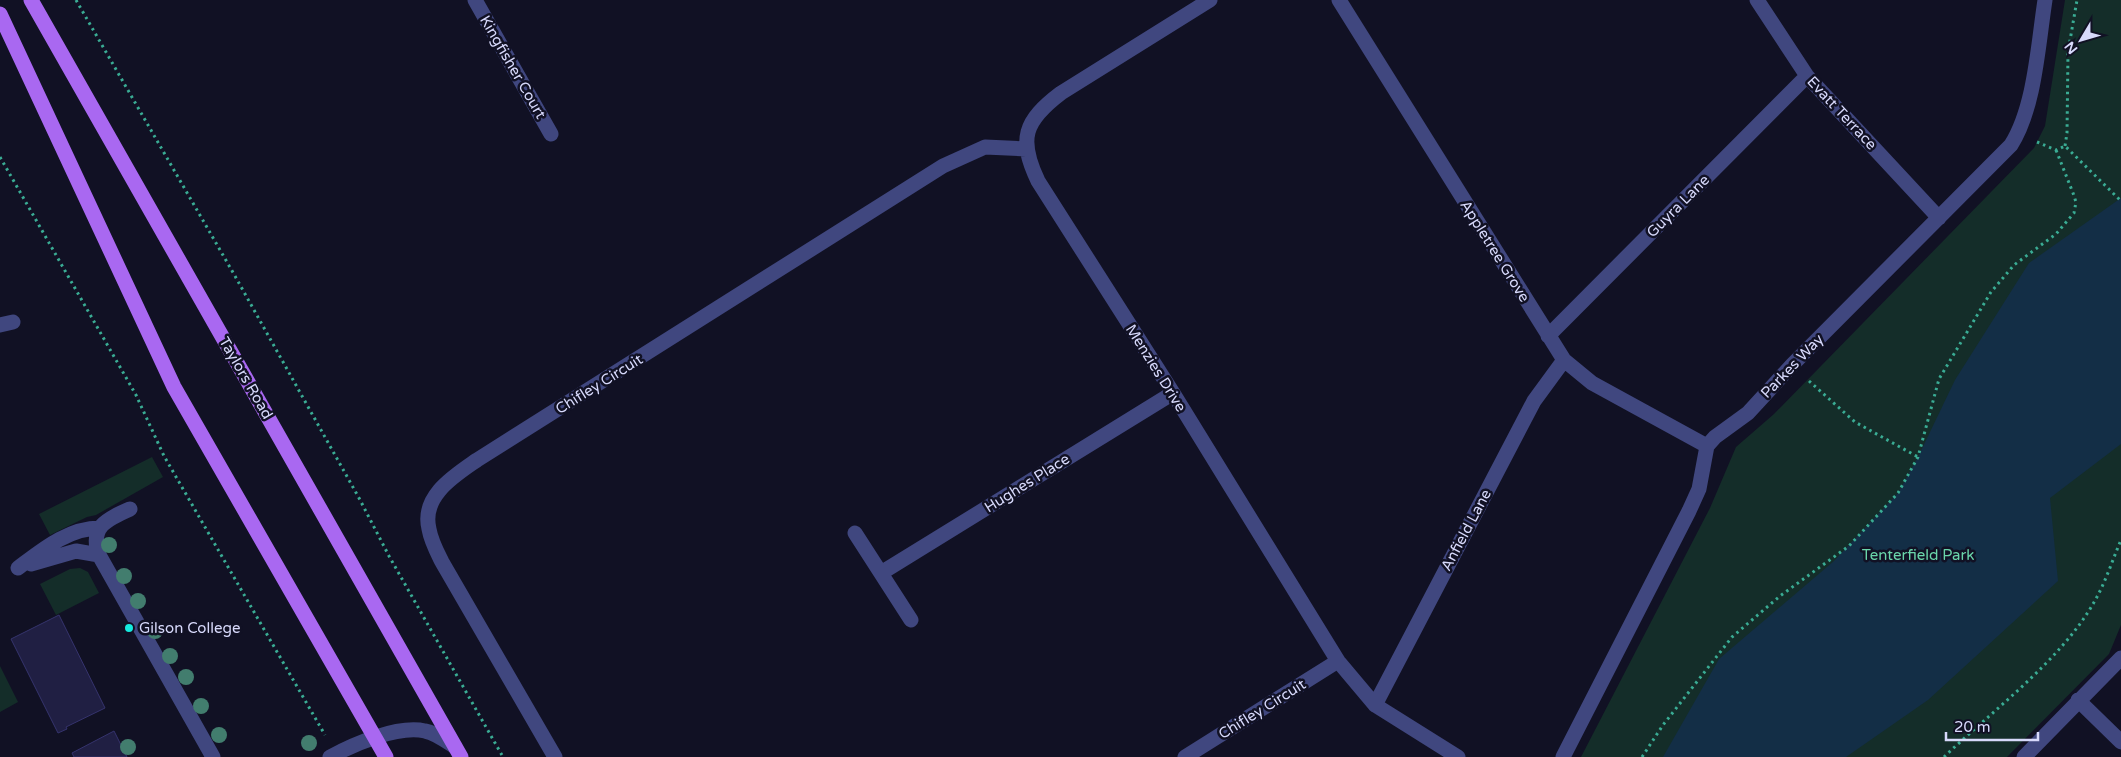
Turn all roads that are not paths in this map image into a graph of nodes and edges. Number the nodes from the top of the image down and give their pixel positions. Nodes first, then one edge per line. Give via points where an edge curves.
1 (31, 0) edge
2 (475, 0) edge
3 (1210, 0) edge
4 (1339, 0) edge
5 (1756, 0) edge
6 (2045, 0) edge
7 (0, 14) edge
8 (1807, 76) junction
9 (551, 134) dead end
10 (1026, 149) junction
11 (1939, 218) junction
12 (1548, 336) junction
13 (1564, 360) junction
14 (1173, 393) junction
15 (1707, 446) junction
16 (130, 509) dead end
17 (100, 528) junction
18 (855, 533) dead end
19 (99, 555) junction
20 (881, 573) junction
21 (911, 620) dead end
22 (2121, 658) edge
23 (1338, 661) junction
24 (2078, 700) junction
25 (1375, 705) junction
26 (375, 738) junction
27 (2121, 742) edge
28 (458, 752) edge
29 (333, 755) edge
30 (213, 757) edge
31 (386, 757) edge
32 (555, 757) edge
33 (1185, 757) edge
34 (1458, 757) edge
35 (1563, 757) edge
36 (2024, 757) edge

1 - 28 main road, Taylors Road
2 - 9 street, Kingfisher Court
3 - 10 street, Menzies Drive via 1043,106 1032,119
4 - 12 street, Appletree Grove
5 - 8 street, Evatt Terrace
6 - 11 street, Parkes Way via 2029,100 2018,135
7 - 26 main road via 174,387
8 - 11 street, Evatt Terrace
8 - 12 street, Guyra Lane
10 - 14 street, Menzies Drive via 1038,181
10 - 32 street, Chifley Circuit via 985,147 943,166 477,460 437,493 428,516 433,542
11 - 15 street, Parkes Way via 1748,413
12 - 13 street, Appletree Grove
13 - 15 street, Appletree Grove via 1592,383
13 - 25 street, Anfield Lane via 1534,401
14 - 20 street, Hughes Place
14 - 23 street, Menzies Drive
15 - 35 street via 1699,489 1689,511
16 - 17 street
17 - 19 street via 94,542
17 - 19 street via 80,530 50,545 18,568 76,551
18 - 20 street
19 - 30 street
20 - 21 street
22 - 24 street
23 - 25 street, Menzies Drive
23 - 33 street, Chifley Circuit
24 - 27 street
24 - 36 street
25 - 34 street, Menzies Drive
26 - 28 street via 408,729 426,731 441,737
26 - 29 street
26 - 31 main road

